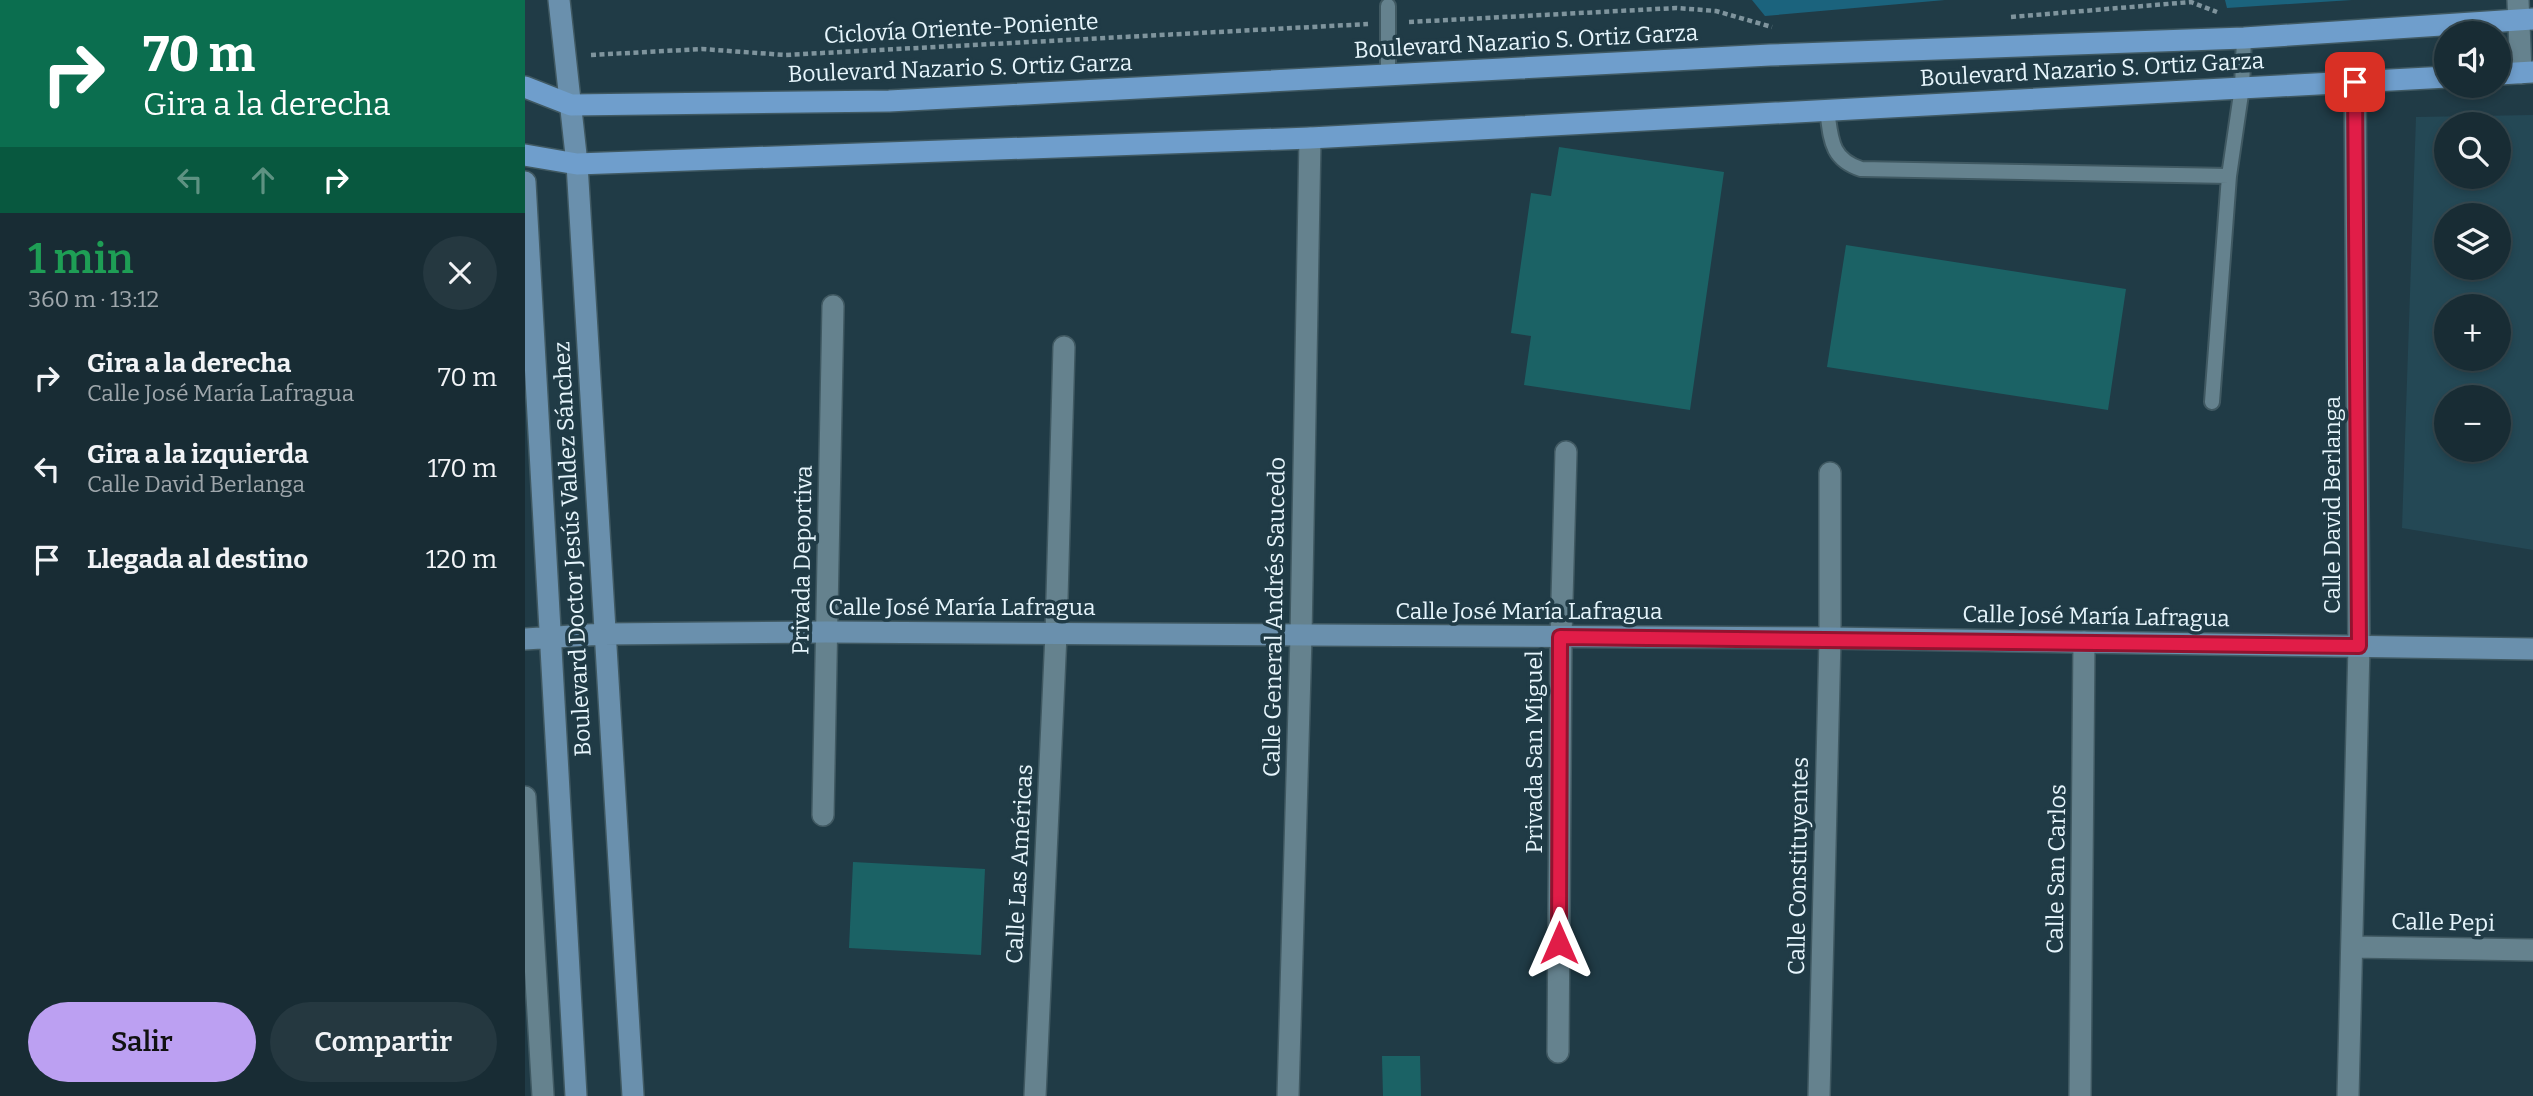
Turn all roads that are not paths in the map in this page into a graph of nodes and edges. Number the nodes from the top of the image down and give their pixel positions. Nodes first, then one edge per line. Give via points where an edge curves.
1 (559, 0) edge
2 (1388, 6) dead end
3 (2523, 13) edge
4 (2244, 38) junction
5 (2527, 73) edge
6 (1388, 74) junction
7 (2434, 78) edge
8 (2355, 82) junction
9 (525, 87) edge
10 (2242, 87) junction
11 (571, 105) junction
12 (1827, 110) junction
13 (1310, 138) junction
14 (525, 155) edge
15 (577, 164) junction
16 (2229, 176) junction
17 (525, 182) edge
18 (833, 306) dead end
19 (1064, 347) dead end
20 (2212, 402) dead end
21 (1566, 452) dead end
22 (1829, 473) dead end
23 (827, 632) junction
24 (603, 634) junction
25 (1056, 634) junction
26 (1301, 636) junction
27 (1560, 637) junction
28 (1830, 638) junction
29 (525, 639) edge
30 (551, 639) junction
31 (2084, 642) junction
32 (2359, 646) junction
33 (2533, 649) edge
34 (525, 797) edge
35 (823, 815) dead end
36 (2352, 947) junction
37 (2533, 950) edge
38 (533, 1036) edge
39 (1558, 1052) dead end
40 (543, 1096) edge
41 (576, 1096) edge
42 (633, 1096) edge
43 (1035, 1096) edge
44 (1288, 1096) edge
45 (1819, 1096) edge
46 (2080, 1096) edge
47 (2348, 1096) edge

1 - 11 main road, Boulevard Doctor Jesús Valdez Sánchez
2 - 6 lane
3 - 4 main road, Boulevard Nazario S. Ortiz Garza
3 - 5 street
4 - 6 main road, Boulevard Nazario S. Ortiz Garza
4 - 10 lane
6 - 11 main road, Boulevard Nazario S. Ortiz Garza via 889,101
7 - 8 main road, Boulevard Nazario S. Ortiz Garza
8 - 10 main road, Boulevard Nazario S. Ortiz Garza
8 - 32 street, Calle David Berlanga
9 - 11 main road, Boulevard Nazario S. Ortiz Garza
10 - 12 main road, Boulevard Nazario S. Ortiz Garza
10 - 16 lane
11 - 15 main road, Boulevard Doctor Jesús Valdez Sánchez
12 - 13 main road, Boulevard Nazario S. Ortiz Garza
12 - 16 lane via 1835,151 1845,164 1861,169
13 - 15 main road, Boulevard Nazario S. Ortiz Garza
13 - 26 street, Calle General Andrés Saucedo
14 - 15 main road, Boulevard Nazario S. Ortiz Garza
15 - 24 main road, Boulevard Doctor Jesús Valdez Sánchez
16 - 20 lane
17 - 30 main road, Boulevard Doctor Jesús Valdez Sánchez
18 - 23 street, Privada Deportiva
19 - 25 street, Calle Las Américas
21 - 27 street, Privada San Miguel
22 - 28 street, Calle Constituyentes
23 - 24 main road, Calle José María Lafragua
23 - 25 main road, Calle José María Lafragua
23 - 35 street, Privada Deportiva
24 - 30 main road, Calle José María Lafragua
24 - 42 main road, Boulevard Doctor Jesús Valdez Sánchez
25 - 26 main road, Calle José María Lafragua
25 - 43 street, Calle Las Américas
26 - 27 main road, Calle José María Lafragua
26 - 44 street, Calle General Andrés Saucedo
27 - 28 main road, Calle José María Lafragua
27 - 39 street, Privada San Miguel
28 - 31 main road, Calle José María Lafragua
28 - 45 street, Calle Constituyentes
29 - 30 main road, Calle José María Lafragua
30 - 41 main road, Boulevard Doctor Jesús Valdez Sánchez
31 - 32 main road, Calle José María Lafragua
31 - 46 street, Calle San Carlos
32 - 33 main road, Calle José María Lafragua
32 - 36 street, Calle David Berlanga
34 - 38 street
36 - 37 street, Calle Pepi
36 - 47 street, Calle David Berlanga
38 - 40 street

